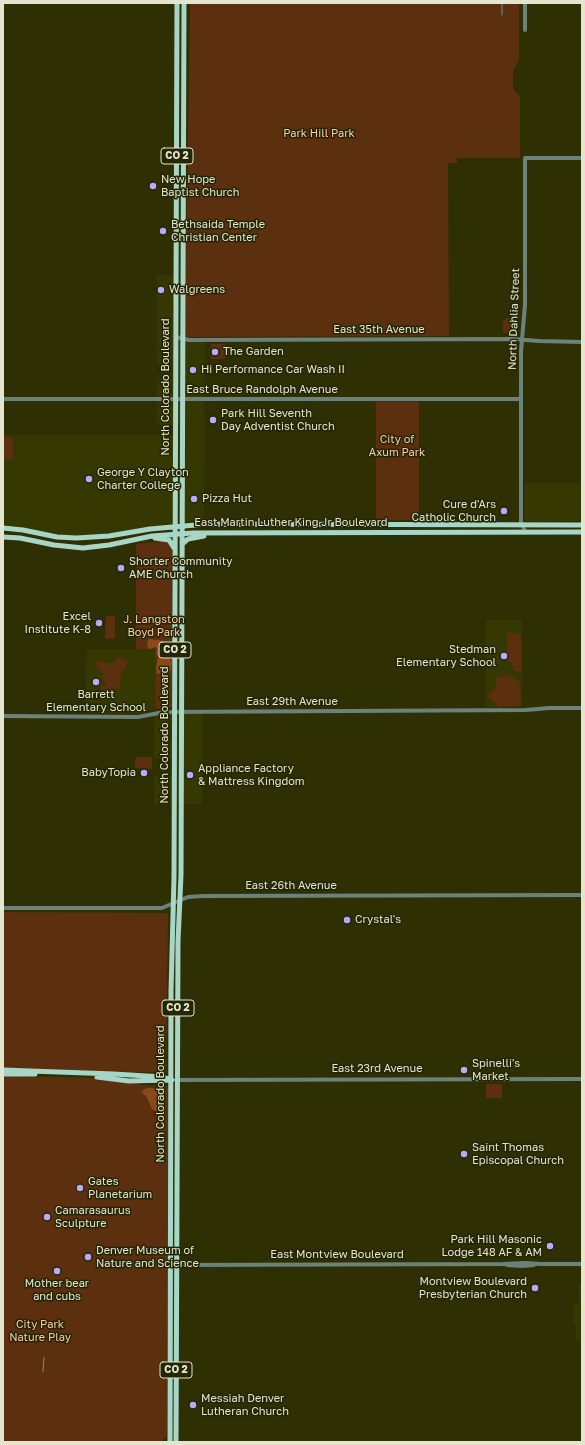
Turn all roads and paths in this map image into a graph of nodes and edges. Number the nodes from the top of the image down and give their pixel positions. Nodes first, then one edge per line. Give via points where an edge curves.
1 (177, 3) edge
2 (184, 3) edge
3 (525, 3) edge
4 (525, 30) dead end
5 (582, 158) edge
6 (176, 337) junction
7 (183, 339) junction
8 (522, 340) junction
9 (582, 342) edge
10 (3, 399) edge
11 (176, 399) junction
12 (182, 399) junction
13 (521, 399) junction
14 (521, 524) junction
15 (582, 524) edge
16 (182, 526) junction
17 (175, 527) junction
18 (3, 528) edge
19 (526, 532) junction
20 (582, 532) edge
21 (182, 533) junction
22 (219, 533) junction
23 (175, 534) junction
24 (3, 537) edge
25 (134, 539) junction
26 (182, 544) junction
27 (175, 551) junction
28 (582, 708) edge
29 (181, 711) junction
30 (175, 712) junction
31 (3, 716) edge
32 (582, 895) edge
33 (180, 900) junction
34 (174, 904) junction
35 (3, 908) edge
36 (3, 1070) edge
37 (58, 1072) junction
38 (3, 1074) edge
39 (34, 1074) junction
40 (582, 1079) edge
41 (172, 1080) junction
42 (178, 1080) junction
43 (170, 1264) junction
44 (177, 1264) junction
45 (582, 1264) edge
46 (170, 1442) edge
47 (176, 1442) edge

1 - 6 main road, North Colorado Boulevard / CO 2
2 - 7 main road, North Colorado Boulevard / CO 2
3 - 4 street
5 - 8 street, North Dahlia Street via 525,158 525,305
6 - 7 street, East 35th Avenue
6 - 11 main road, North Colorado Boulevard / CO 2
7 - 8 street, East 35th Avenue
7 - 12 main road, North Colorado Boulevard / CO 2
8 - 9 street, East 35th Avenue
8 - 13 street, North Dahlia Street
10 - 11 street, East Bruce Randolph Avenue
11 - 12 street, East Bruce Randolph Avenue
11 - 17 main road, North Colorado Boulevard / CO 2
12 - 13 street, East Bruce Randolph Avenue
12 - 16 main road, North Colorado Boulevard / CO 2
13 - 14 street, North Dahlia Street
14 - 15 main road, East Martin Luther King Jr Boulevard
14 - 16 main road, East Martin Luther King Jr Boulevard
14 - 19 street
16 - 17 main road, East Martin Luther King Jr Boulevard
16 - 21 main road, North Colorado Boulevard / CO 2
17 - 18 main road, East Martin Luther King Jr Boulevard via 77,538
17 - 23 main road, North Colorado Boulevard / CO 2
19 - 20 main road, East Martin Luther King Jr Boulevard
19 - 22 main road, East Martin Luther King Jr Boulevard
21 - 22 main road, East Martin Luther King Jr Boulevard
21 - 23 main road, East Martin Luther King Jr Boulevard
21 - 26 main road, North Colorado Boulevard / CO 2
22 - 26 main road via 188,539
23 - 25 main road, East Martin Luther King Jr Boulevard
23 - 27 main road, North Colorado Boulevard / CO 2
24 - 25 main road, East Martin Luther King Jr Boulevard via 83,548
25 - 27 main road via 167,539
26 - 29 main road, North Colorado Boulevard / CO 2
27 - 30 main road, North Colorado Boulevard / CO 2
28 - 29 street, East 29th Avenue
29 - 30 street, East 29th Avenue
29 - 33 main road, North Colorado Boulevard / CO 2
30 - 31 street, East 29th Avenue via 158,712 136,717
30 - 34 main road, North Colorado Boulevard / CO 2
32 - 33 street, East 26th Avenue via 203,896
33 - 34 street, East 26th Avenue
33 - 42 main road, North Colorado Boulevard / CO 2
34 - 35 street, East 26th Avenue via 162,908
34 - 41 main road, North Colorado Boulevard / CO 2
36 - 37 main road, East 23rd Avenue
37 - 39 main road
37 - 41 main road, East 23rd Avenue via 163,1077
38 - 39 main road, East 23rd Avenue
39 - 41 main road, East 23rd Avenue via 102,1077 129,1081
40 - 42 street, East 23rd Avenue
41 - 42 street, East 23rd Avenue
41 - 43 main road, North Colorado Boulevard / CO 2
42 - 44 main road, North Colorado Boulevard / CO 2
43 - 44 street, East Montview Boulevard
43 - 46 main road, North Colorado Boulevard / CO 2
44 - 45 street, East Montview Boulevard
44 - 47 main road, North Colorado Boulevard / CO 2

